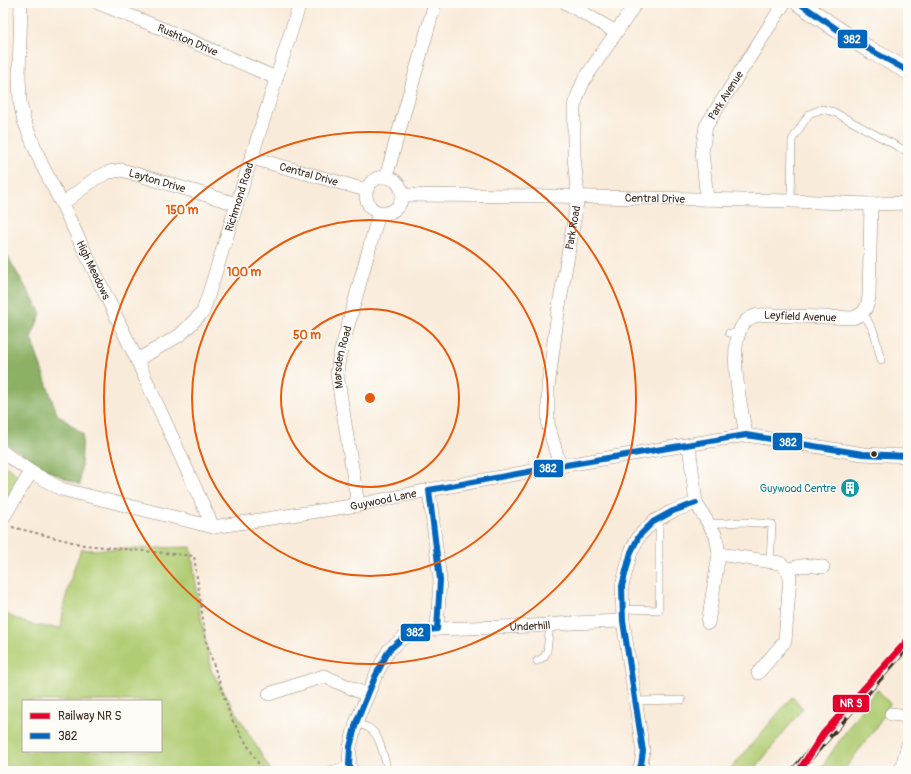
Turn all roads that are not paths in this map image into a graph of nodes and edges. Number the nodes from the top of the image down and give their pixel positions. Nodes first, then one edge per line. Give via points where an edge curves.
1 (21, 3) edge
2 (98, 3) edge
3 (300, 3) edge
4 (435, 3) edge
5 (566, 3) edge
6 (636, 3) edge
7 (784, 3) edge
8 (801, 4) edge
9 (616, 32) junction
10 (908, 71) edge
11 (276, 78) junction
12 (904, 150) dead end
13 (252, 158) junction
14 (386, 176) junction
15 (366, 190) junction
16 (402, 195) junction
17 (578, 197) junction
18 (707, 199) junction
19 (791, 201) junction
20 (62, 204) junction
21 (237, 204) junction
22 (871, 204) junction
23 (908, 204) edge
24 (379, 212) junction
25 (863, 312) junction
26 (137, 360) junction
27 (880, 360) dead end
28 (746, 435) junction
29 (689, 445) junction
30 (3, 452) edge
31 (908, 456) edge
32 (560, 466) junction
33 (31, 472) junction
34 (429, 490) junction
35 (696, 502) junction
36 (358, 505) junction
37 (659, 518) junction
38 (7, 522) edge
39 (709, 524) junction
40 (212, 527) junction
41 (720, 554) junction
42 (770, 562) junction
43 (823, 567) dead end
44 (788, 570) junction
45 (623, 615) junction
46 (708, 623) dead end
47 (550, 624) junction
48 (437, 629) junction
49 (537, 661) dead end
50 (758, 674) dead end
51 (269, 694) dead end
52 (368, 695) junction
53 (682, 700) dead end
54 (636, 701) junction
55 (891, 714) dead end
56 (908, 716) edge
57 (356, 723) junction
58 (908, 744) edge
59 (386, 764) dead end
60 (351, 768) edge
61 (328, 771) edge
62 (638, 771) edge
63 (901, 771) edge

1 - 20 street, High Meadows via 20,102 24,121 42,165
2 - 11 street, Rushton Drive
3 - 11 street, Richmond Road
4 - 14 street
5 - 9 street
6 - 9 street, Park Road
7 - 18 street, Park Avenue via 706,126 702,152
8 - 10 street via 841,32
9 - 17 street, Park Road via 584,80 574,106 574,157
11 - 13 street, Richmond Road
12 - 19 lane via 834,112 822,109 809,114 792,140
13 - 15 street, Central Drive
13 - 21 street, Richmond Road
14 - 15 street via 374,180
14 - 16 street via 398,183
15 - 24 street via 368,204
16 - 17 street, Central Drive
16 - 24 street via 395,210
17 - 18 street, Central Drive
17 - 32 street, Park Road via 548,386 548,424
18 - 19 street, Central Drive
19 - 22 street, Central Drive
20 - 21 street, Layton Drive via 96,178 122,170
20 - 26 street, High Meadows
21 - 26 street, Richmond Road via 203,312 180,335
22 - 23 street, Central Drive
22 - 25 street via 869,297
24 - 36 street, Marsden Road via 337,374
25 - 27 lane via 874,332
25 - 28 street, Leyfield Avenue via 853,318 761,315 749,318 743,323 734,333 736,348 732,377 737,383
26 - 40 street, High Meadows
28 - 29 street, Guywood Lane
28 - 31 street, Guywood Lane via 863,454
29 - 32 street, Guywood Lane
29 - 35 street
30 - 33 street, Guywood Lane
32 - 34 street, Guywood Lane
33 - 38 street
33 - 40 street, Guywood Lane via 61,489
34 - 36 street, Guywood Lane
34 - 48 street via 440,580
35 - 37 street
35 - 39 street
36 - 40 street, Guywood Lane
37 - 45 street via 631,541 631,552 622,586
37 - 45 lane via 658,610
39 - 41 street via 716,536
39 - 42 lane via 772,524
41 - 42 street
41 - 46 street
42 - 44 street via 780,563
43 - 44 street via 805,564
44 - 50 street via 790,577 785,642
45 - 47 street, Underhill
45 - 54 street
47 - 48 street, Underhill
47 - 49 lane via 548,652
48 - 52 street, Underhill via 419,631 404,638 389,650
51 - 52 street via 324,676
52 - 57 street, Underhill
53 - 54 lane
54 - 62 street via 643,751
55 - 56 street
57 - 59 lane via 375,734
57 - 60 street, Underhill via 350,747
58 - 63 street
60 - 61 lane

